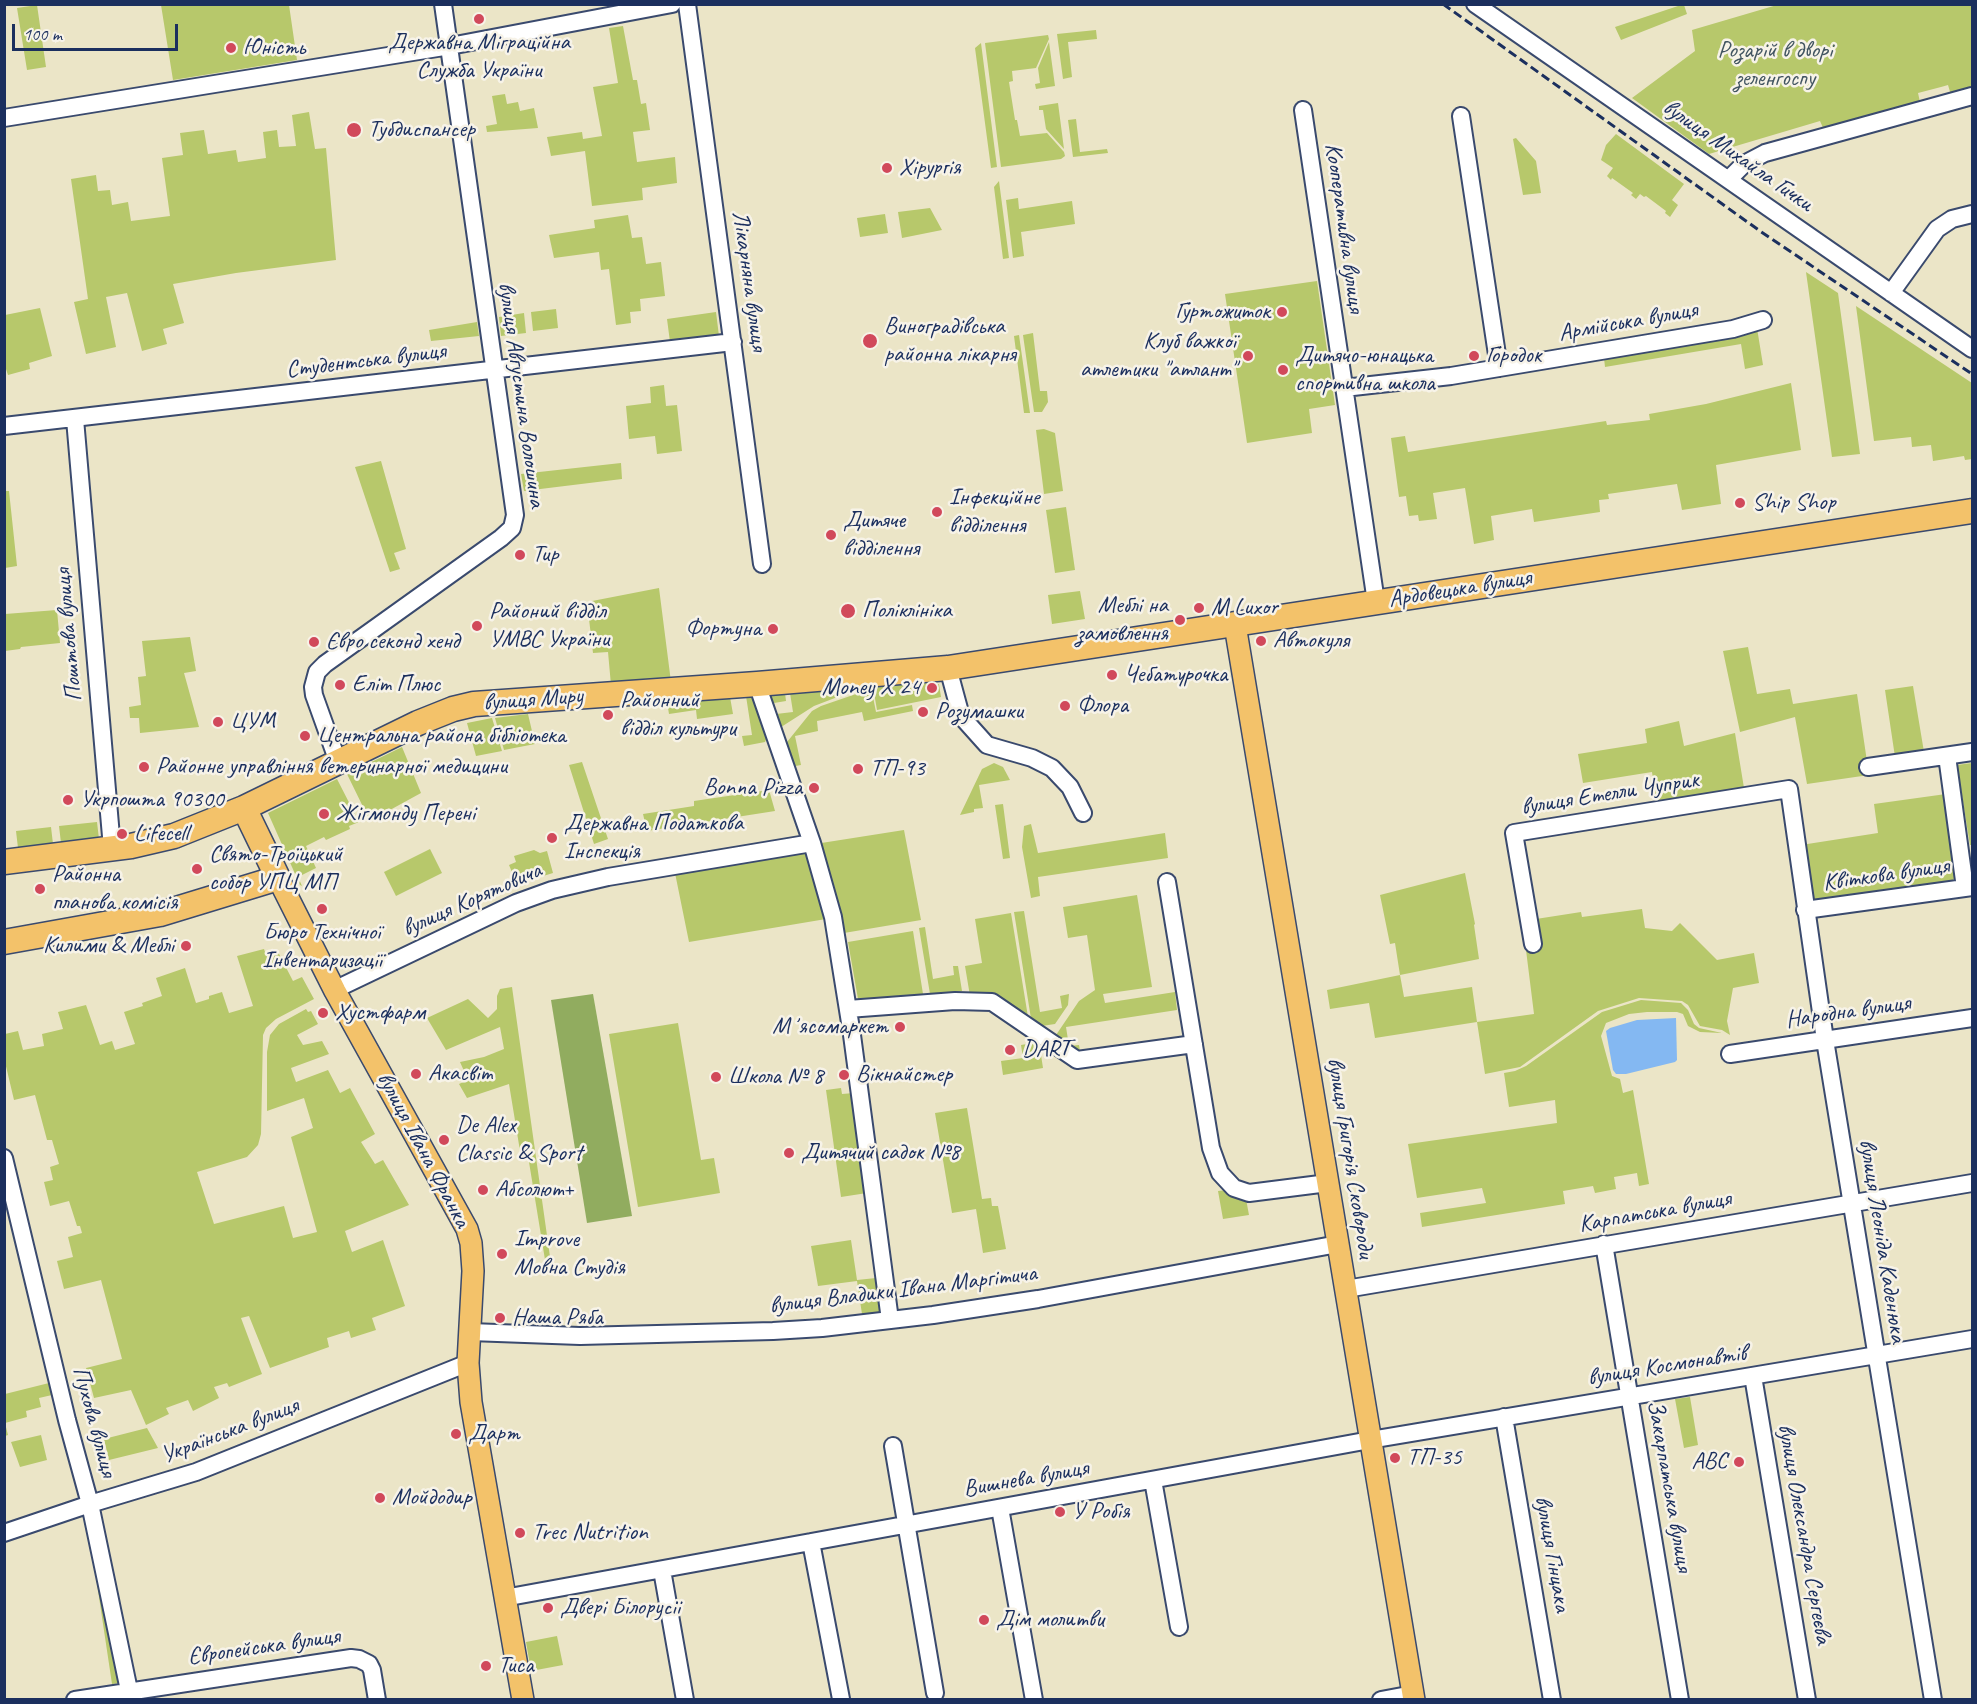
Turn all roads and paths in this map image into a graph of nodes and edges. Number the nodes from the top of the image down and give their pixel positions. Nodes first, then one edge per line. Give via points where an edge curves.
1 (443, 4) edge
2 (672, 4) edge
3 (687, 4) edge
4 (1475, 4) edge
5 (450, 46) junction
6 (1972, 96) edge
7 (1303, 110) dead end
8 (1461, 116) dead end
9 (4, 118) edge
10 (1729, 179) junction
11 (1972, 214) edge
12 (1891, 293) junction
13 (1763, 320) dead end
14 (733, 342) junction
15 (1972, 349) edge
16 (1499, 368) junction
17 (494, 370) junction
18 (1344, 388) junction
19 (75, 419) junction
20 (4, 426) edge
21 (1972, 511) edge
22 (762, 564) dead end
23 (1376, 602) junction
24 (1235, 625) junction
25 (948, 668) junction
26 (757, 684) junction
27 (1972, 752) edge
28 (1947, 756) junction
29 (338, 762) junction
30 (1868, 767) dead end
31 (1789, 789) joint
32 (244, 808) junction
33 (1083, 813) dead end
34 (812, 843) junction
35 (112, 848) junction
36 (4, 862) edge
37 (278, 878) junction
38 (1167, 882) dead end
39 (1969, 887) edge
40 (1806, 910) junction
41 (4, 942) edge
42 (1533, 944) dead end
43 (334, 990) junction
44 (848, 1009) junction
45 (1972, 1018) edge
46 (1825, 1040) junction
47 (1194, 1044) junction
48 (1730, 1054) dead end
49 (4, 1158) edge
50 (1328, 1183) junction
51 (1972, 1183) edge
52 (1852, 1203) junction
53 (1338, 1244) junction
54 (1604, 1244) junction
55 (1346, 1289) junction
56 (890, 1320) junction
57 (470, 1332) junction
58 (1972, 1339) edge
59 (1876, 1356) junction
60 (468, 1363) junction
61 (1753, 1376) junction
62 (1629, 1396) junction
63 (1504, 1417) junction
64 (1370, 1440) junction
65 (893, 1446) dead end
66 (1154, 1480) junction
67 (90, 1504) junction
68 (1000, 1508) junction
69 (907, 1525) junction
70 (4, 1533) edge
71 (811, 1542) junction
72 (662, 1570) junction
73 (504, 1598) junction
74 (1179, 1627) dead end
75 (935, 1693) dead end
76 (130, 1695) edge
77 (1413, 1697) edge
78 (841, 1699) edge
79 (75, 1700) edge
80 (377, 1700) edge
81 (523, 1700) edge
82 (685, 1700) edge
83 (1035, 1700) edge
84 (1381, 1700) edge
85 (1552, 1700) edge
86 (1680, 1700) edge
87 (1807, 1700) edge
88 (1933, 1700) edge

1 - 5 street, вулиця Августина Волошина
2 - 5 street
3 - 14 street, Лікарняна вулиця
4 - 10 street, вулиця Михайла Гички
5 - 9 street
5 - 17 street, вулиця Августина Волошина
6 - 10 street via 1765,153 1744,164
7 - 18 street, Кооперативна вулиця
8 - 16 street
10 - 12 street, вулиця Михайла Гички
11 - 12 street via 1952,219 1937,229
12 - 15 street, вулиця Михайла Гички
13 - 16 street, Армійська вулиця via 1718,332
14 - 17 street, Студентська вулиця
14 - 22 street, Лікарняна вулиця
16 - 18 street, Армійська вулиця
17 - 19 street, Студентська вулиця
17 - 29 street, вулиця Августина Волошина via 515,507 512,528 317,672 314,695
18 - 23 street, Кооперативна вулиця
19 - 20 street, Студентська вулиця
19 - 35 street, Поштова вулиця
21 - 23 highway, Ардовецька вулиця
23 - 24 highway, Ардовецька вулиця
24 - 25 highway, Ардовецька вулиця
24 - 50 main road, вулиця Григорія Сковороди
25 - 26 highway, вулиця Миру
25 - 33 street via 961,716 987,745 1052,768 1070,787
26 - 29 highway, вулиця Миру via 464,706 418,723
26 - 34 street
27 - 28 street
28 - 30 street
28 - 39 street
29 - 32 highway, вулиця Миру
31 - 40 street, вулиця Леоніда Каденюка
31 - 42 street, вулиця Етелли Чуприк via 1514,833
32 - 35 highway, вулиця Миру via 174,836
32 - 37 highway, вулиця Івана Франка
34 - 43 street, вулиця Корятовича via 552,890 516,903
34 - 44 street via 833,917
35 - 36 highway, вулиця Миру
37 - 41 highway via 153,916
37 - 43 main road, вулиця Івана Франка
38 - 47 street
39 - 40 street, Квіткова вулиця
40 - 46 street, вулиця Леоніда Каденюка
43 - 57 main road, вулиця Івана Франка via 467,1229 473,1271
44 - 47 street via 989,1001 1077,1060
44 - 56 street
45 - 46 street, Народна вулиця
46 - 48 street, Народна вулиця
46 - 52 street, вулиця Леоніда Каденюка
47 - 50 street via 1211,1148 1226,1181 1249,1193
49 - 67 street, Пухова вулиця
50 - 53 main road, вулиця Григорія Сковороди
51 - 52 street, Карпатська вулиця
52 - 54 street, Карпатська вулиця
52 - 59 street, вулиця Леоніда Каденюка
53 - 55 main road, вулиця Григорія Сковороди
53 - 56 street, вулиця Владики Івана Маргітича via 1038,1299
54 - 55 street, Карпатська вулиця
54 - 62 street, Закарпатська вулиця
55 - 64 main road, вулиця Григорія Сковороди
56 - 57 street, вулиця Владики Івана Маргітича via 706,1334 580,1336
57 - 60 main road, вулиця Івана Франка
58 - 59 street, вулиця Космонавтів
59 - 61 street, вулиця Космонавтів
59 - 88 street, вулиця Леоніда Каденюка
60 - 67 street, Українська вулиця via 196,1472
60 - 73 main road, вулиця Івана Франка
61 - 62 street, вулиця Космонавтів
61 - 87 street, вулиця Олександра Сергеєва
62 - 63 street, вулиця Космонавтів
62 - 86 street, Закарпатська вулиця
63 - 64 street, вулиця Космонавтів
63 - 85 street, вулиця Гінцака
64 - 66 street, Вишнева вулиця
64 - 77 main road, вулиця Григорія Сковороди
65 - 69 street
66 - 68 street, Вишнева вулиця
66 - 74 street
67 - 70 street, Українська вулиця
67 - 76 street, Пухова вулиця
68 - 69 street, Вишнева вулиця
68 - 83 street
69 - 71 street, Вишнева вулиця
69 - 75 street
71 - 72 street, Вишнева вулиця
71 - 78 street
72 - 73 street, Вишнева вулиця
72 - 82 street
73 - 81 main road, вулиця Івана Франка
76 - 79 street
76 - 80 street, Європейська вулиця via 351,1658 369,1664
77 - 84 street

